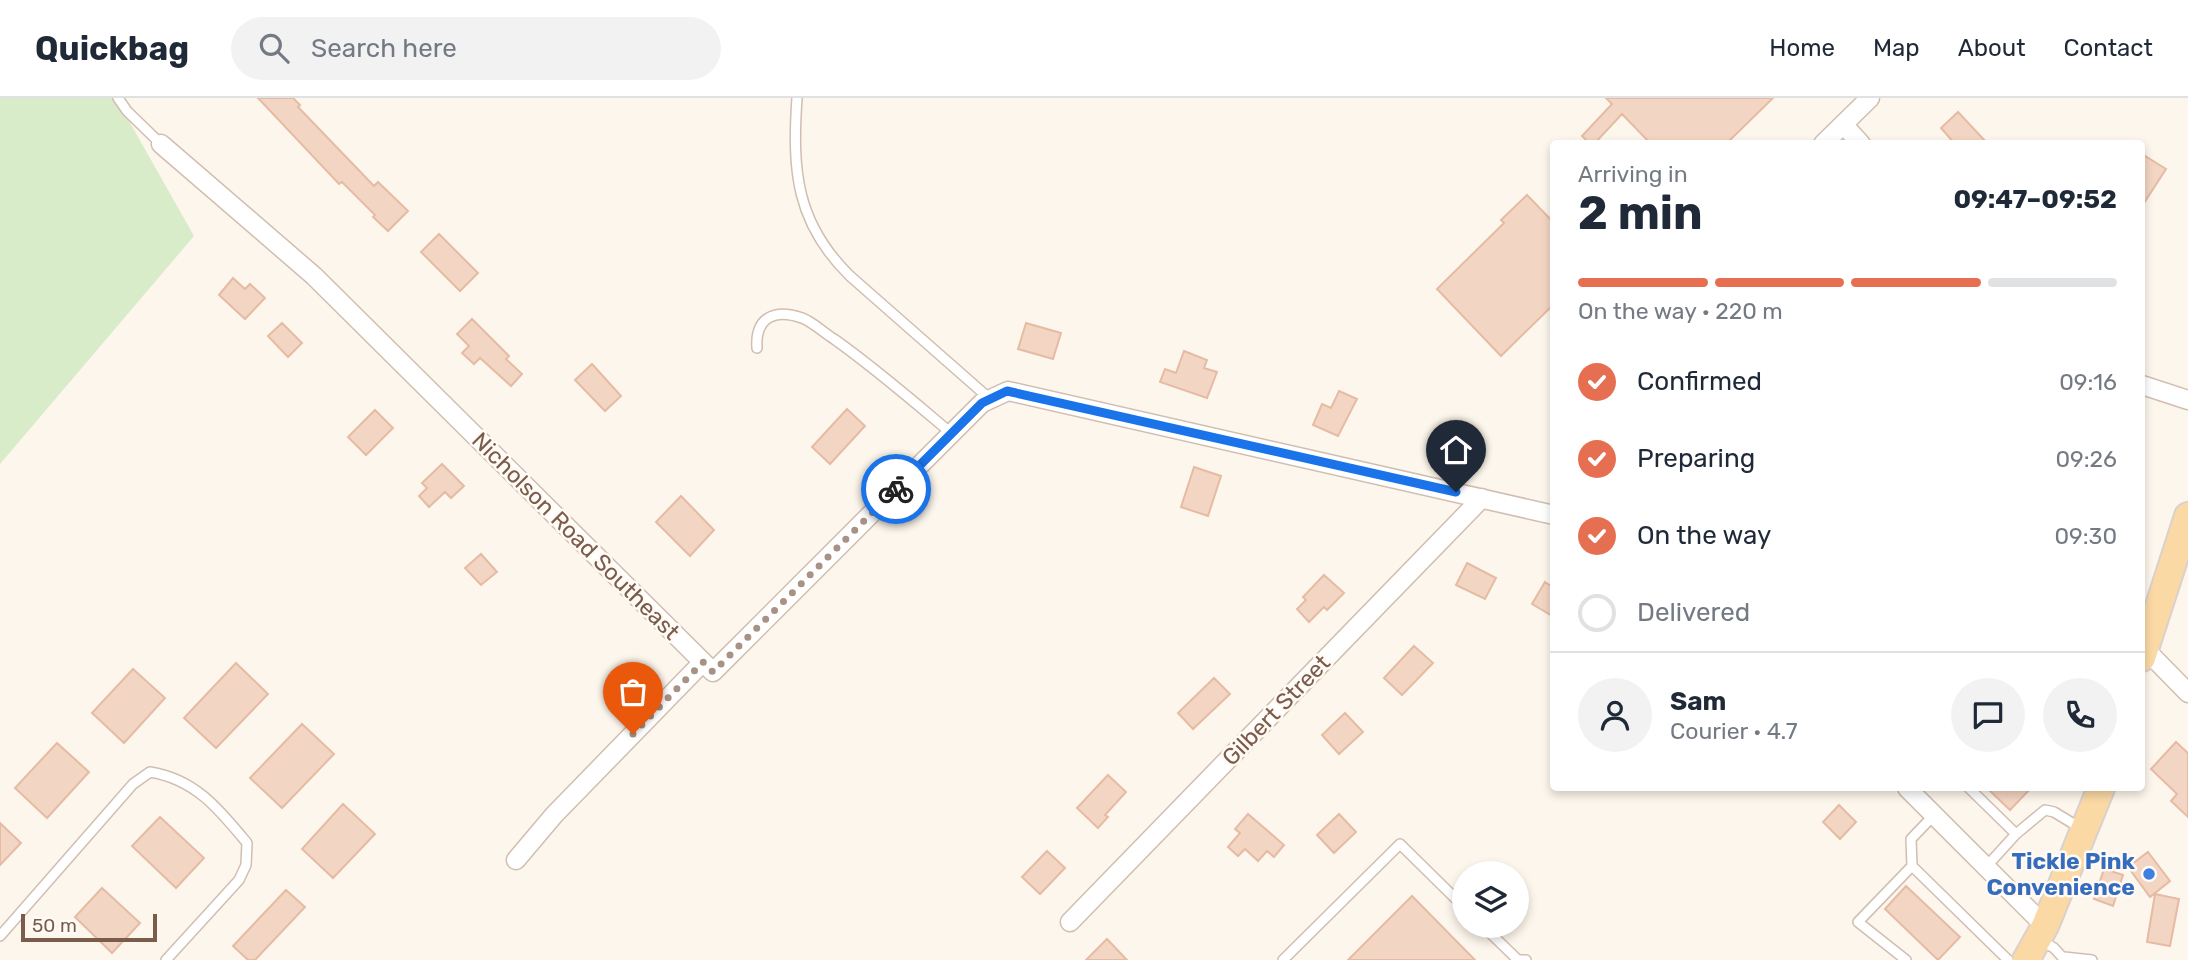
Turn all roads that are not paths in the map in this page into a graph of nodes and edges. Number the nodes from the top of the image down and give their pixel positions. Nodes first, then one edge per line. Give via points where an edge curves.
1 (118, 98) edge
2 (797, 98) edge
3 (1870, 98) edge
4 (1843, 124) junction
5 (1828, 140) edge
6 (1857, 140) edge
7 (161, 144) joint
8 (757, 348) dead end
9 (2145, 386) edge
10 (990, 399) junction
11 (2188, 400) edge
12 (951, 433) junction
13 (1482, 498) junction
14 (1550, 514) edge
15 (2188, 516) edge
16 (2145, 648) edge
17 (2145, 655) edge
18 (703, 662) junction
19 (2188, 693) edge
20 (1910, 791) edge
21 (1972, 791) edge
22 (2100, 791) edge
23 (1934, 815) junction
24 (2084, 830) junction
25 (2016, 834) junction
26 (516, 860) dead end
27 (1912, 866) junction
28 (1986, 867) junction
29 (1452, 895) edge
30 (1070, 922) dead end
31 (0, 936) edge
32 (1495, 938) edge
33 (2036, 942) edge
34 (2065, 958) edge
35 (166, 960) edge
36 (1283, 960) edge
37 (1526, 960) edge
38 (1906, 960) edge
39 (2008, 960) edge
40 (2092, 960) edge

1 - 7 lane
2 - 10 lane via 794,157 813,231 850,276
3 - 4 street
4 - 5 street
4 - 6 street
7 - 18 street, Nicholson Road Southeast via 314,276
8 - 12 lane via 761,323 768,317 803,318
9 - 11 street
10 - 12 street
10 - 13 street via 1007,391
12 - 18 street via 713,672
13 - 14 street
13 - 30 street, Gilbert Street
15 - 16 main road via 2177,562
17 - 19 street
18 - 26 street
20 - 23 street
21 - 25 lane
22 - 24 main road
23 - 27 lane via 1911,839
23 - 28 street
24 - 25 lane via 2045,810
24 - 33 main road
25 - 28 lane
27 - 38 lane via 1858,922
27 - 39 lane
28 - 33 street
29 - 36 lane via 1400,844
31 - 35 lane via 133,784 150,772 191,784 247,843 246,865 239,880
32 - 37 lane via 1518,960
33 - 34 lane
34 - 40 lane

